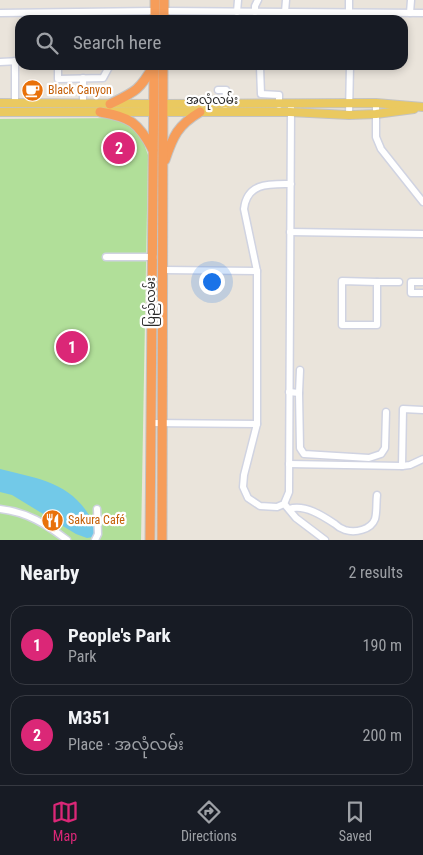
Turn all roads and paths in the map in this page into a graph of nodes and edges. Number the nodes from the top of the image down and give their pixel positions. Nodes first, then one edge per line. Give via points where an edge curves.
1 (155, 0) edge
2 (164, 0) edge
3 (238, 0) edge
4 (258, 0) edge
5 (286, 0) edge
6 (349, 0) edge
7 (411, 0) edge
8 (224, 12) junction
9 (237, 12) junction
10 (255, 12) junction
11 (284, 12) junction
12 (349, 12) junction
13 (380, 12) junction
14 (0, 13) edge
15 (410, 13) junction
16 (423, 13) edge
17 (107, 15) edge
18 (160, 15) edge
19 (160, 15) edge
20 (176, 15) edge
21 (222, 15) edge
22 (283, 15) edge
23 (380, 15) edge
24 (394, 15) edge
25 (403, 15) edge
26 (15, 61) edge
27 (0, 62) edge
28 (17, 70) edge
29 (58, 70) edge
30 (107, 70) edge
31 (151, 70) edge
32 (155, 70) edge
33 (163, 70) edge
34 (260, 70) edge
35 (350, 70) edge
36 (83, 78) junction
37 (218, 90) dead end
38 (0, 103) edge
39 (15, 103) junction
40 (376, 103) junction
41 (110, 104) junction
42 (225, 104) junction
43 (350, 104) junction
44 (279, 105) junction
45 (83, 108) junction
46 (159, 108) junction
47 (291, 108) junction
48 (423, 108) edge
49 (0, 112) edge
50 (100, 112) junction
51 (200, 112) junction
52 (376, 114) junction
53 (349, 115) junction
54 (155, 152) junction
55 (162, 170) junction
56 (291, 184) junction
57 (423, 202) edge
58 (290, 232) junction
59 (423, 234) edge
60 (106, 257) dead end
61 (154, 257) junction
62 (164, 270) junction
63 (257, 271) junction
64 (377, 282) junction
65 (399, 282) dead end
66 (423, 282) edge
67 (423, 294) edge
68 (300, 370) dead end
69 (289, 392) junction
70 (300, 393) junction
71 (423, 410) edge
72 (386, 412) dead end
73 (151, 422) junction
74 (163, 423) junction
75 (257, 424) junction
76 (423, 459) edge
77 (289, 464) junction
78 (402, 466) junction
79 (377, 496) dead end
80 (287, 506) junction
81 (0, 508) edge
82 (97, 509) dead end
83 (67, 540) edge
84 (95, 540) edge
85 (150, 540) edge
86 (162, 540) edge
87 (325, 540) edge

1 - 18 highway
2 - 19 highway
3 - 9 street
4 - 10 street
5 - 11 street
6 - 12 street
7 - 15 street
8 - 9 street
8 - 20 street
8 - 21 street
9 - 10 street
10 - 11 street
11 - 12 street
11 - 22 street
12 - 13 street
13 - 23 street
13 - 24 street
14 - 17 street
15 - 16 street
15 - 25 street
26 - 27 street
28 - 39 street
29 - 36 street via 58,79
30 - 36 street via 103,78
31 - 41 highway via 135,91
32 - 46 highway, ပြည်လမ်း
33 - 46 highway, ပြည်လမ်း
34 - 44 street via 261,94 279,95
35 - 43 street
36 - 45 street
37 - 42 street via 226,90
38 - 39 main road, အလုံလမ်း
39 - 45 main road, အလုံလမ်း
40 - 43 main road, အလုံလမ်း
40 - 48 main road, အလုံလမ်း
40 - 52 street
41 - 45 main road, အလုံလမ်း
41 - 46 main road, အလုံလမ်း
42 - 44 main road, အလုံလမ်း
42 - 46 main road, အလုံလမ်း
43 - 47 main road, အလုံလမ်း
43 - 53 street
44 - 47 main road, အလုံလမ်း
45 - 49 main road, အလုံလမ်း
45 - 50 main road, အလုံလမ်း
46 - 50 main road, အလုံလမ်း
46 - 51 main road, အလုံလမ်း
46 - 54 highway, ပြည်လမ်း
46 - 55 highway, ပြည်လမ်း
47 - 51 main road, အလုံလမ်း
47 - 53 main road, အလုံလမ်း
47 - 56 street
48 - 52 main road, အလုံလမ်း
50 - 54 highway via 131,120
51 - 55 highway via 188,119 172,138
52 - 53 main road, အလုံလမ်း
52 - 57 street via 376,138 381,149
54 - 61 highway, ပြည်လမ်း
55 - 62 highway, ပြည်လမ်း
56 - 58 street
56 - 63 street via 259,187 245,200
58 - 59 street
58 - 69 street
60 - 61 street
61 - 73 highway, ပြည်လမ်း
62 - 63 street
62 - 74 highway, ပြည်လမ်း
63 - 75 street
64 - 64 street via 342,281 342,325 377,325
64 - 65 street
66 - 67 street via 411,282 411,292
68 - 70 street
69 - 70 street
69 - 77 street
70 - 72 street via 300,448 304,454 370,458 381,454 385,448
71 - 78 street via 403,409
73 - 74 street
73 - 85 highway, ပြည်လမ်း
74 - 75 street
74 - 86 highway, ပြည်လမ်း
75 - 80 street via 244,475 244,494 260,506
76 - 78 street
77 - 78 street
77 - 80 street
79 - 80 street via 374,519 370,526 357,531 344,530 322,516
80 - 87 street via 296,518
81 - 83 street via 29,515
82 - 84 street via 98,534

